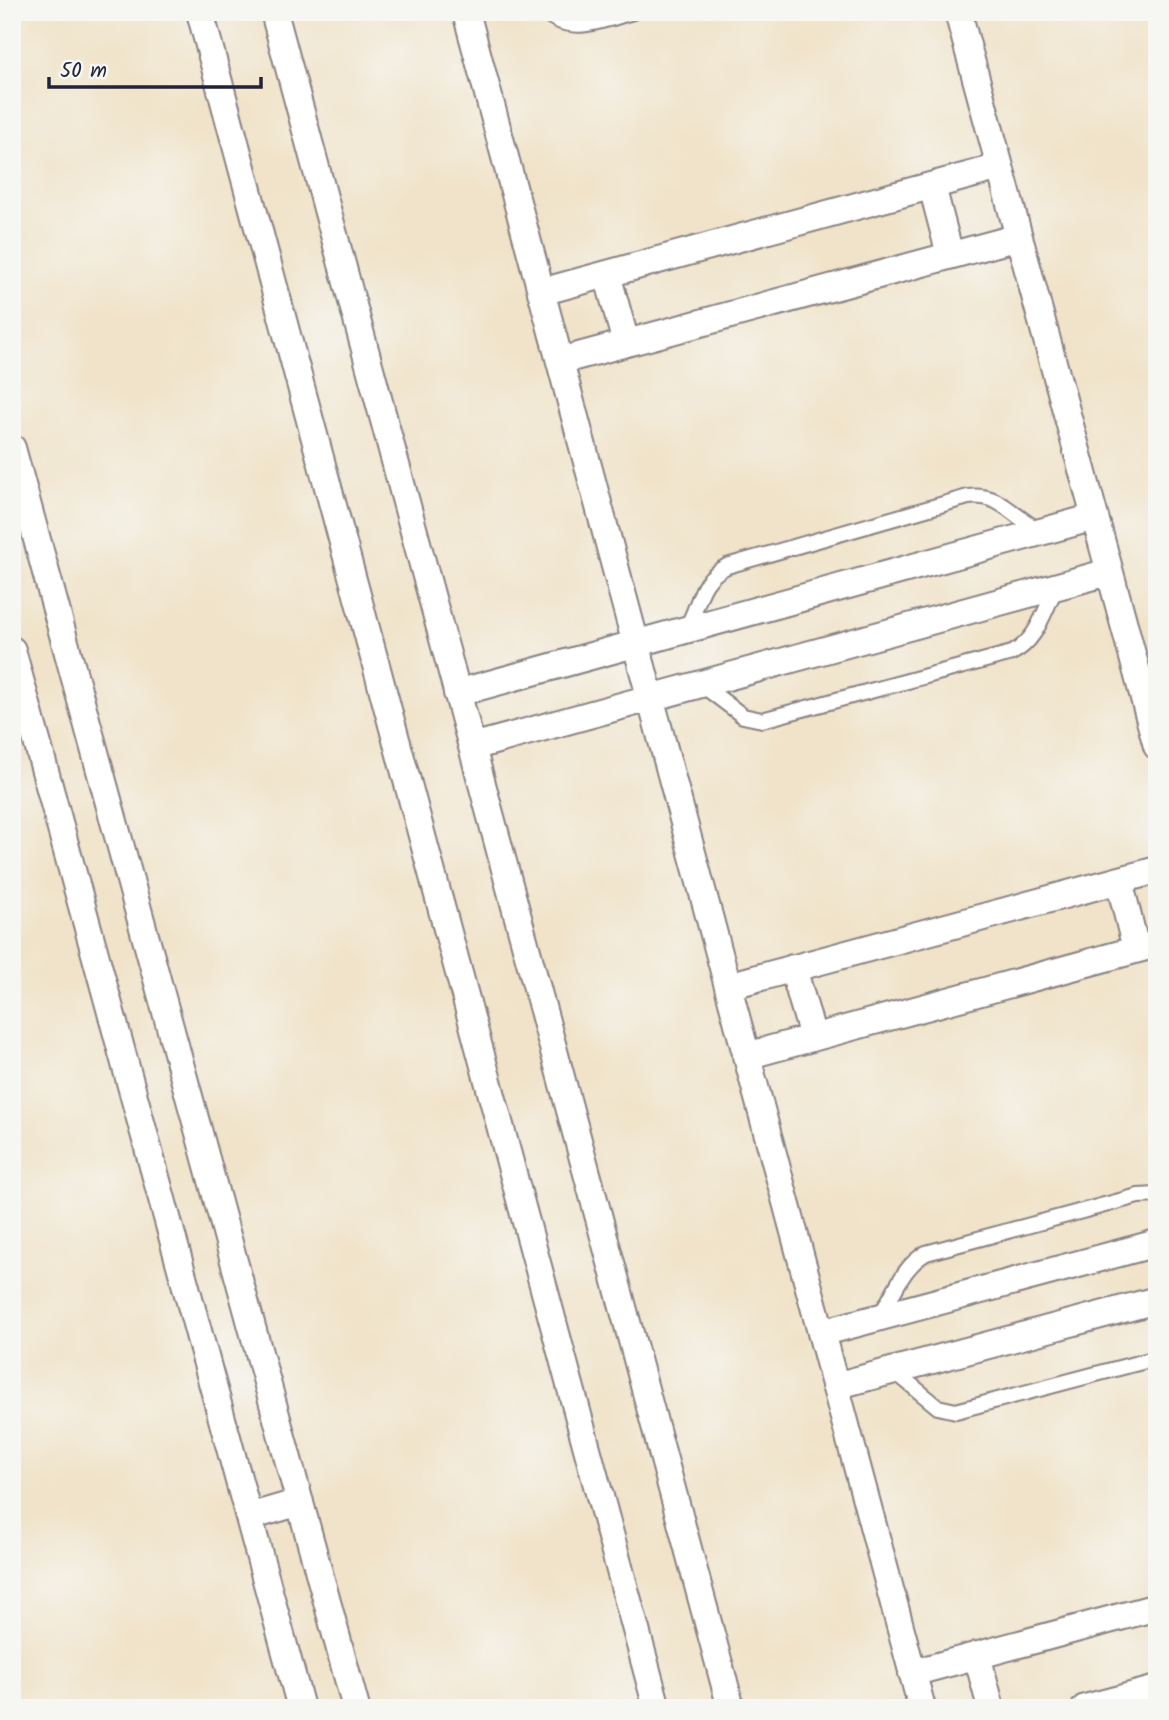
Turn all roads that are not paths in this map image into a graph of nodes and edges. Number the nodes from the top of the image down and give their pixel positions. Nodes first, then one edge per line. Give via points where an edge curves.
1 (200, 12) edge
2 (274, 12) edge
3 (466, 12) edge
4 (545, 12) edge
5 (633, 12) edge
6 (958, 12) edge
7 (1000, 167) junction
8 (932, 186) junction
9 (1019, 237) junction
10 (950, 255) junction
11 (607, 274) junction
12 (541, 292) junction
13 (626, 343) junction
14 (560, 361) junction
15 (12, 448) edge
16 (1094, 517) junction
17 (1042, 531) junction
18 (1110, 572) junction
19 (1057, 586) junction
20 (685, 630) junction
21 (636, 643) junction
22 (12, 650) edge
23 (700, 684) junction
24 (457, 693) junction
25 (650, 699) junction
26 (1157, 746) edge
27 (472, 747) junction
28 (1157, 870) edge
29 (1118, 880) junction
30 (1146, 947) edge
31 (793, 968) junction
32 (728, 986) junction
33 (813, 1037) junction
34 (746, 1056) junction
35 (1157, 1195) edge
36 (1157, 1243) edge
37 (1157, 1300) edge
38 (878, 1318) junction
39 (821, 1333) junction
40 (1157, 1358) edge
41 (893, 1370) junction
42 (835, 1386) junction
43 (300, 1502) junction
44 (249, 1517) junction
45 (1157, 1607) edge
46 (977, 1655) junction
47 (912, 1673) junction
48 (1157, 1689) edge
49 (301, 1708) edge
50 (356, 1708) edge
51 (657, 1708) edge
52 (731, 1708) edge
53 (922, 1708) edge
54 (991, 1708) edge
55 (1084, 1708) edge

1 - 51 street
2 - 24 street
3 - 12 street
4 - 5 lane via 558,22 577,26
6 - 7 street
7 - 8 street
7 - 9 street
8 - 10 street
8 - 11 street
9 - 10 street
9 - 16 street
10 - 13 street
11 - 12 street
11 - 13 street
12 - 14 street
13 - 14 street
14 - 21 street
15 - 43 street
16 - 17 street
16 - 18 street
17 - 20 street
17 - 20 lane via 996,500 968,498 727,566 702,588
18 - 19 street
18 - 26 street
19 - 23 street
19 - 23 lane via 1031,639 1012,653 762,720 743,716
20 - 21 street
21 - 24 street
21 - 25 street
22 - 44 street
23 - 25 street
24 - 27 street
25 - 27 street
25 - 32 street
27 - 52 street
28 - 29 street
29 - 30 street
29 - 31 street
30 - 33 street
31 - 32 street
31 - 33 street
32 - 34 street
33 - 34 street
34 - 39 street
35 - 38 lane via 1138,1196 926,1254 901,1276
36 - 38 street
37 - 41 street
38 - 39 street
39 - 42 street
40 - 41 lane via 956,1411 938,1407
41 - 42 street
42 - 47 street
43 - 44 street
43 - 50 street
44 - 49 street
45 - 46 street
46 - 47 street
46 - 54 street
47 - 53 street
48 - 55 street

